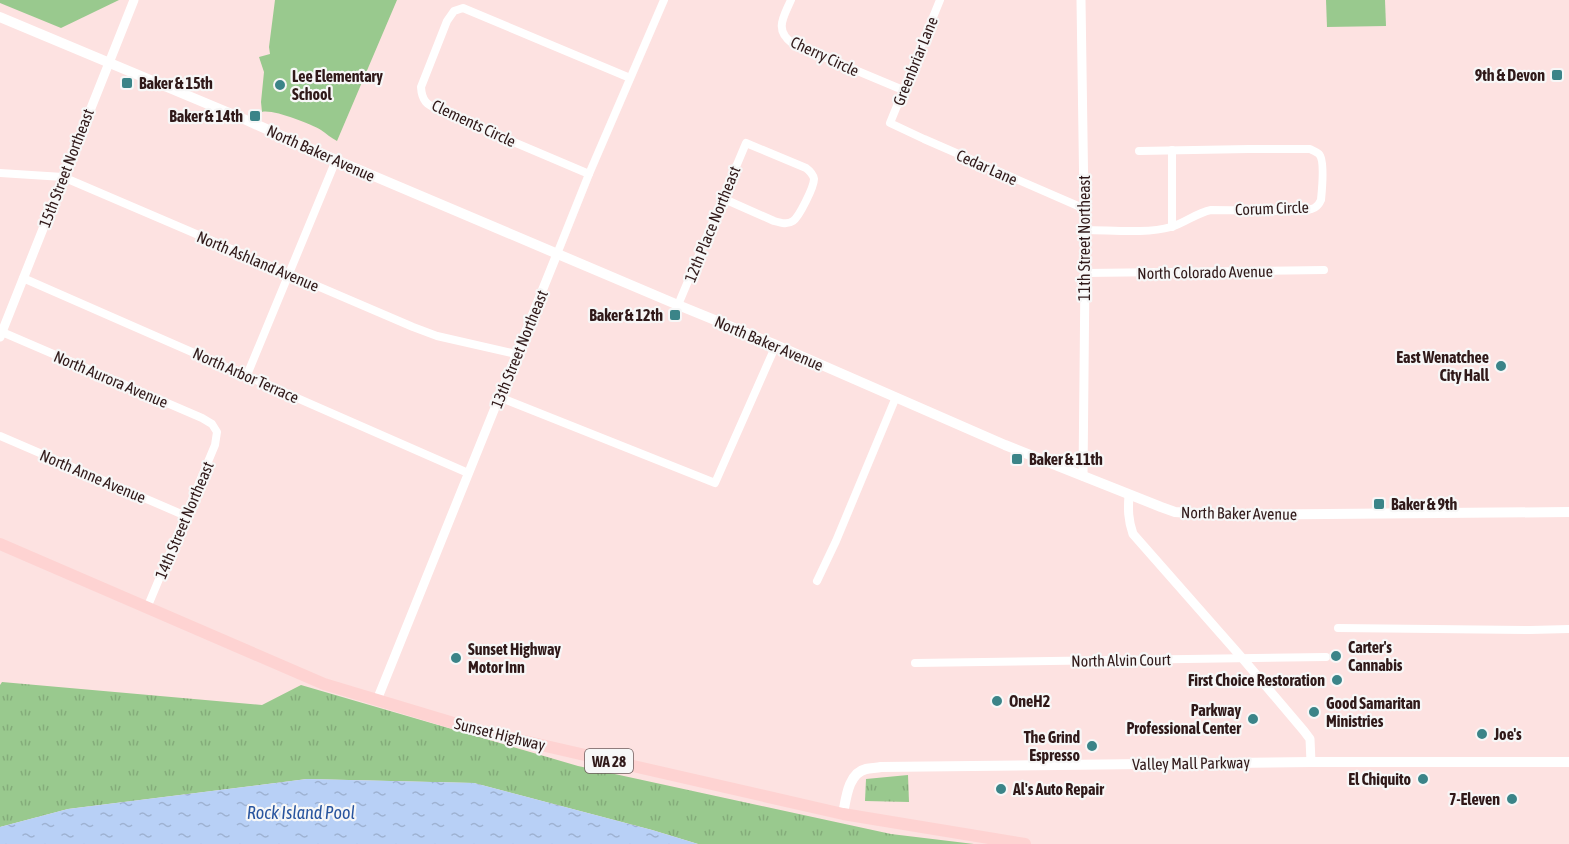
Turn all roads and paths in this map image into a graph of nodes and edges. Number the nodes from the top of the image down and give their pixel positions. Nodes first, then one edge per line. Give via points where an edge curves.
1 (134, 0) edge
2 (664, 0) edge
3 (791, 0) edge
4 (940, 0) edge
5 (1081, 0) edge
6 (0, 17) edge
7 (108, 63) junction
8 (630, 78) junction
9 (903, 90) junction
10 (890, 123) joint
11 (1172, 150) junction
12 (1139, 151) dead end
13 (336, 160) junction
14 (0, 173) edge
15 (589, 174) junction
16 (63, 177) junction
17 (722, 198) junction
18 (1084, 209) junction
19 (1172, 227) junction
20 (1085, 230) junction
21 (557, 254) junction
22 (1324, 270) dead end
23 (1085, 273) junction
24 (290, 275) junction
25 (23, 278) junction
26 (678, 305) junction
27 (1, 335) edge
28 (776, 345) junction
29 (516, 354) junction
30 (246, 375) junction
31 (499, 397) junction
32 (896, 397) junction
33 (217, 432) joint
34 (0, 436) edge
35 (468, 473) junction
36 (1083, 476) junction
37 (1130, 495) junction
38 (1569, 512) edge
39 (186, 516) junction
40 (0, 544) edge
41 (817, 581) dead end
42 (147, 608) junction
43 (1338, 628) dead end
44 (1569, 629) edge
45 (1326, 657) dead end
46 (1243, 658) junction
47 (915, 663) dead end
48 (377, 700) junction
49 (1311, 762) junction
50 (1569, 762) edge
51 (843, 814) junction
52 (1025, 844) edge

1 - 7 street, 15th Street Northeast
2 - 8 street, 13th Street Northeast
3 - 9 street, Cherry Circle via 782,21 783,36 793,44
4 - 9 street, Greenbriar Lane
5 - 18 street, 11th Street Northeast
6 - 7 main road, North Baker Avenue
7 - 13 main road, North Baker Avenue
7 - 16 street, 15th Street Northeast
8 - 15 street, 13th Street Northeast
8 - 15 street, Clements Circle via 463,8 454,11 447,21 421,87 422,97 429,105
9 - 10 street, Greenbriar Lane
10 - 18 street, Cedar Lane
11 - 12 street, Corum Circle
11 - 19 street
11 - 19 street, Corum Circle via 1304,149 1317,152 1322,164 1321,200 1314,209 1211,210
13 - 21 main road, North Baker Avenue
13 - 24 street
14 - 16 street, North Ashland Avenue
15 - 21 street, 13th Street Northeast
16 - 24 street, North Ashland Avenue
16 - 25 street, 15th Street Northeast
17 - 17 street, 12th Place Northeast via 774,221 790,223 796,219 814,179 806,168 746,143
17 - 26 street, 12th Place Northeast
18 - 20 street, 11th Street Northeast
19 - 20 street, Corum Circle
20 - 23 street, 11th Street Northeast
21 - 26 main road, North Baker Avenue
21 - 29 street, 13th Street Northeast
22 - 23 street, North Colorado Avenue
23 - 36 street, 11th Street Northeast
24 - 29 street, North Ashland Avenue via 437,336
24 - 30 street
25 - 27 street, 15th Street Northeast
25 - 30 street, North Arbor Terrace
26 - 28 main road, North Baker Avenue
27 - 33 street, North Aurora Avenue via 202,418
28 - 31 street via 715,483
28 - 32 main road, North Baker Avenue
29 - 31 street, 13th Street Northeast
30 - 35 street, North Arbor Terrace
31 - 35 street, 13th Street Northeast
32 - 36 main road, North Baker Avenue
32 - 41 street
33 - 39 street, 14th Street Northeast
34 - 39 street, North Anne Avenue
35 - 48 street, 13th Street Northeast
36 - 37 main road, North Baker Avenue
37 - 38 main road, North Baker Avenue via 1174,512 1218,515
37 - 46 street via 1128,511 1133,534
39 - 42 street, 14th Street Northeast
40 - 42 highway, Sunset Highway / WA 28
42 - 48 highway, Sunset Highway / WA 28 via 324,684
43 - 44 street
45 - 46 street, North Alvin Court
46 - 47 street, North Alvin Court
46 - 49 street via 1310,739
48 - 51 highway, Sunset Highway / WA 28 via 480,730
49 - 50 main road, Valley Mall Parkway
49 - 51 main road, Valley Mall Parkway via 864,769 846,794
51 - 52 highway, Sunset Highway / WA 28

